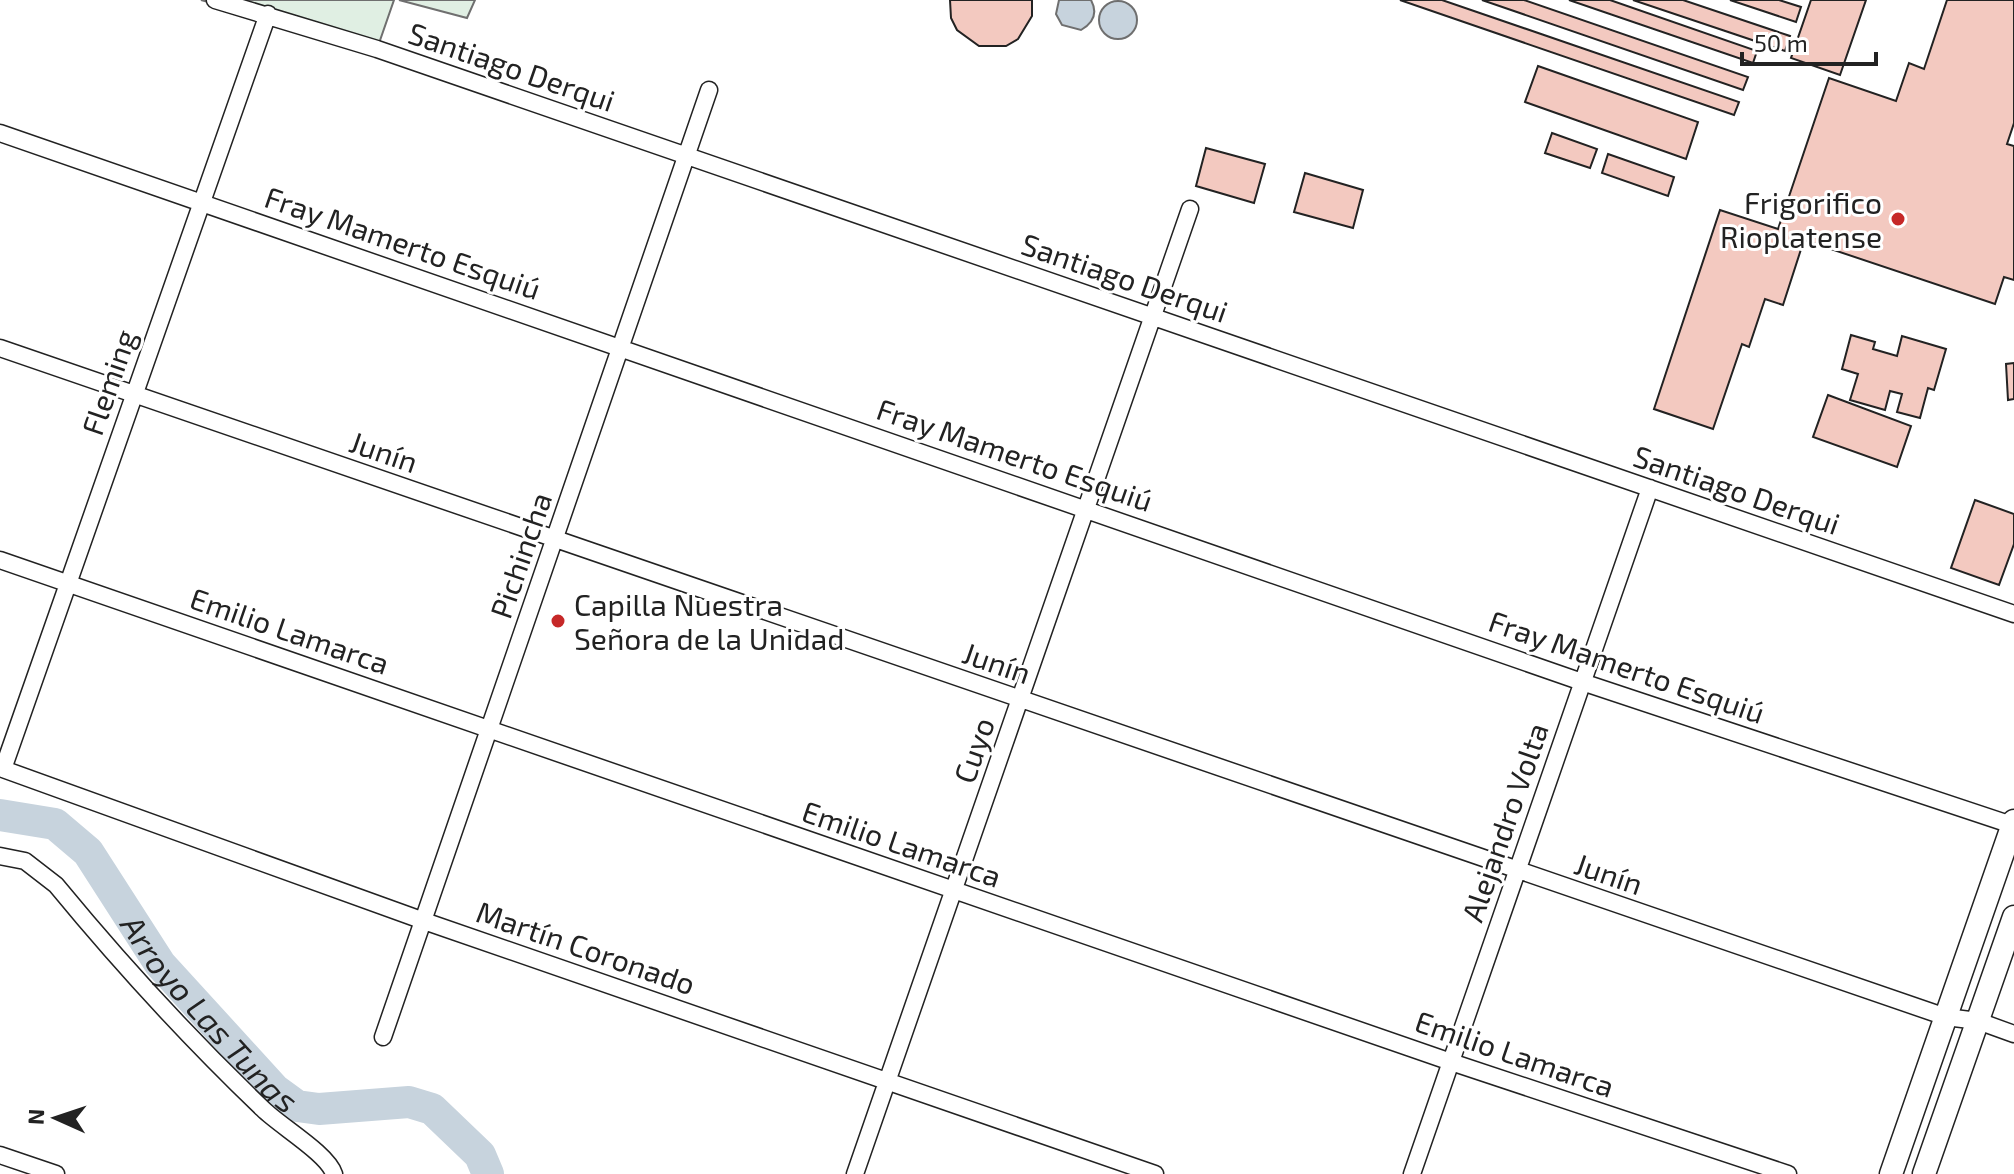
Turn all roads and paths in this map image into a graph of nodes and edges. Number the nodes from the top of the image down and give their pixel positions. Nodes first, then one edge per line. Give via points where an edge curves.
1 (215, 0) edge
2 (268, 14) junction
3 (709, 90) dead end
4 (0, 133) edge
5 (687, 156) junction
6 (200, 202) junction
7 (1190, 209) dead end
8 (1153, 317) junction
9 (621, 347) junction
10 (0, 348) edge
11 (133, 394) junction
12 (1650, 488) junction
13 (1087, 508) junction
14 (555, 539) junction
15 (0, 560) edge
16 (68, 583) junction
17 (2014, 614) edge
18 (1582, 682) junction
19 (1020, 700) junction
20 (490, 729) junction
21 (2, 769) edge
22 (2013, 823) edge
23 (0, 856) edge
24 (1517, 872) junction
25 (954, 890) junction
26 (2014, 917) edge
27 (424, 921) junction
28 (1946, 1017) junction
29 (1978, 1021) junction
30 (2014, 1034) edge
31 (383, 1037) dead end
32 (1451, 1062) junction
33 (887, 1081) junction
34 (0, 1155) edge
35 (334, 1172) edge
36 (56, 1174) edge
37 (855, 1174) edge
38 (1155, 1174) edge
39 (1412, 1174) edge
40 (1788, 1174) edge
41 (1891, 1174) edge
42 (1924, 1174) edge

1 - 2 street, Santiago Derqui
2 - 5 street, Santiago Derqui
2 - 6 street, Fleming
3 - 5 street, Pichincha
4 - 6 street, Fray Mamerto Esquiú
5 - 8 street, Santiago Derqui
5 - 9 street, Pichincha
6 - 9 street, Fray Mamerto Esquiú
6 - 11 street, Fleming
7 - 8 street, Cuyo
8 - 12 street, Santiago Derqui
8 - 13 street, Cuyo
9 - 13 street, Fray Mamerto Esquiú
9 - 14 street, Pichincha
10 - 11 street, Junín
11 - 14 street, Junín
11 - 16 street, Fleming
12 - 17 street, Santiago Derqui
12 - 18 street, Alejandro Volta
13 - 18 street, Fray Mamerto Esquiú
13 - 19 street, Cuyo
14 - 19 street, Junín
14 - 20 street, Pichincha
15 - 16 street, Emilio Lamarca
16 - 20 street, Emilio Lamarca
16 - 21 street, Fleming
18 - 22 street, Fray Mamerto Esquiú
18 - 24 street, Alejandro Volta
19 - 24 street, Junín
19 - 25 street, Cuyo
20 - 25 street, Emilio Lamarca
20 - 27 street, Pichincha
21 - 27 street, Martín Coronado
22 - 28 main road
23 - 35 street via 41,871 221,1069
24 - 28 street, Junín
24 - 32 street, Alejandro Volta
25 - 32 street, Emilio Lamarca
25 - 33 street, Cuyo
26 - 29 main road
27 - 31 street, Pichincha
27 - 33 street, Martín Coronado
28 - 29 street, Junín
28 - 41 main road
29 - 30 street, Junín
29 - 42 main road
32 - 39 street, Alejandro Volta
32 - 40 street, Emilio Lamarca
33 - 37 street, Cuyo
33 - 38 street, Martín Coronado
34 - 36 street

